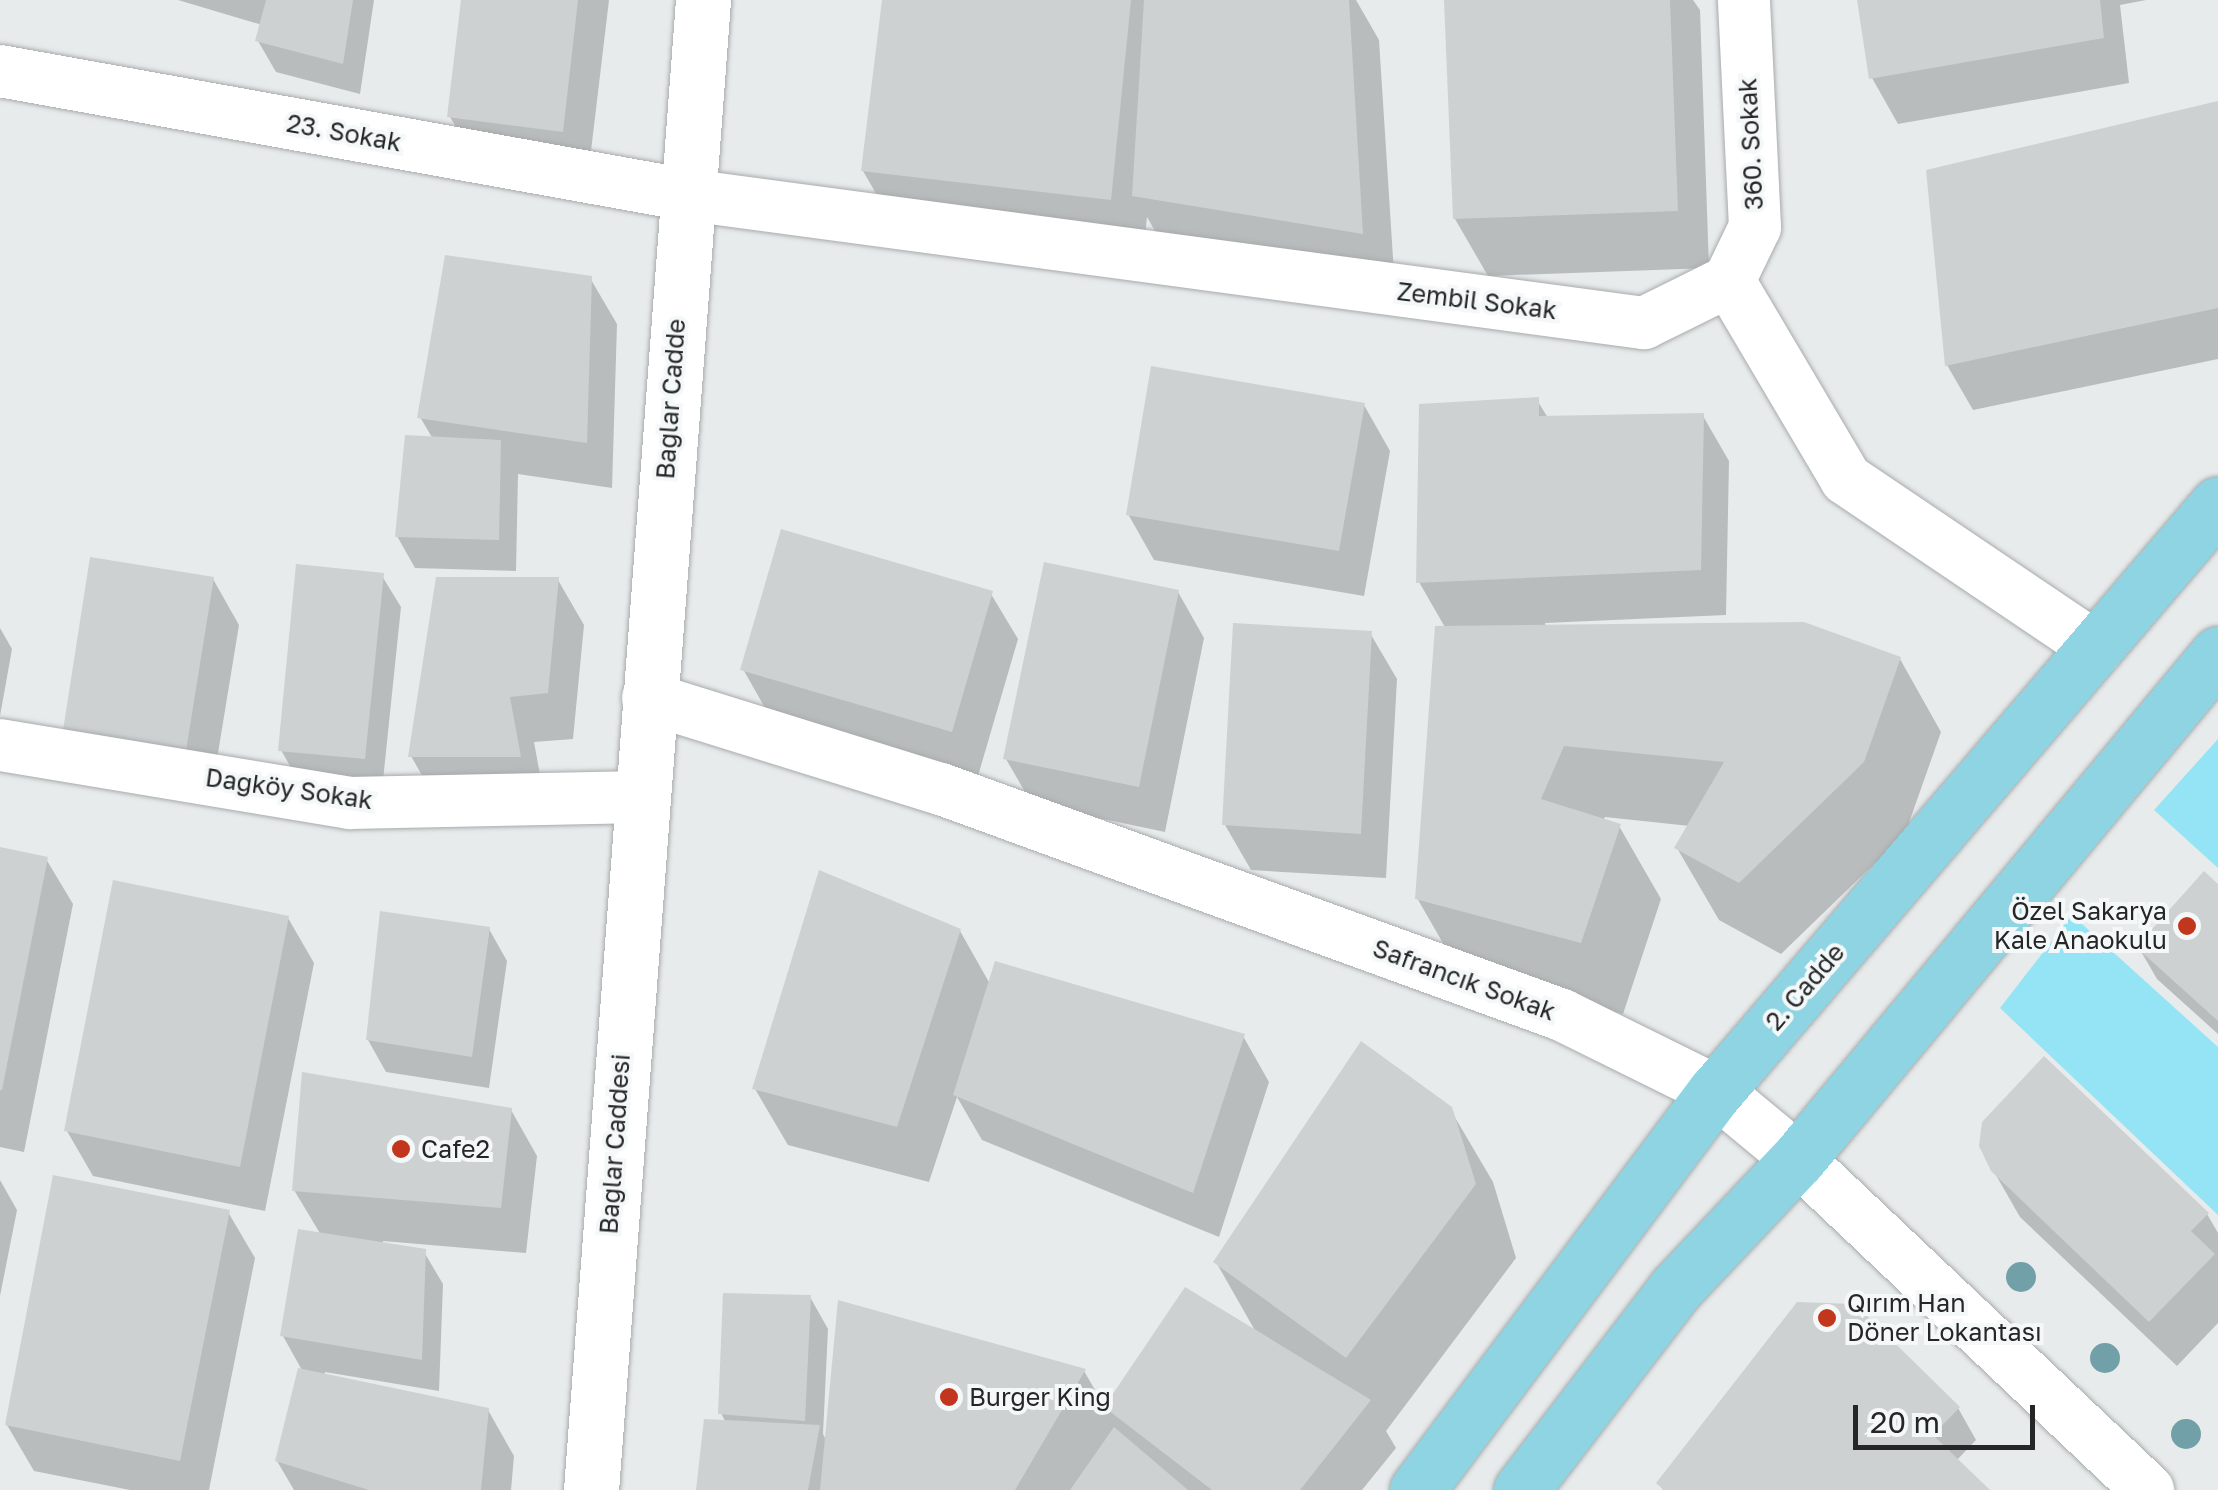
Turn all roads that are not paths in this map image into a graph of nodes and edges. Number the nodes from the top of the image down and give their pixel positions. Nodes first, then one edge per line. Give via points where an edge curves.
1 (703, 0) edge
2 (1744, 0) edge
3 (0, 71) edge
4 (688, 195) junction
5 (1729, 281) junction
6 (2218, 504) edge
7 (2097, 648) junction
8 (2218, 654) edge
9 (648, 698) junction
10 (0, 744) edge
11 (640, 797) junction
12 (1716, 1091) junction
13 (1798, 1158) junction
14 (590, 1490) edge
15 (1417, 1490) edge
16 (1521, 1490) edge
17 (2148, 1490) edge

1 - 4 street, Bağlar Cadde
2 - 5 street, 360. Sokak via 1755,227
3 - 4 street, 23. Sokak
4 - 5 street, Zembil Sokak via 1644,323
4 - 9 street, Bağlar Cadde
5 - 7 street via 1846,479
6 - 7 main road, 2. Cadde
7 - 12 main road, 2. Cadde
8 - 13 main road
9 - 11 street, Bağlar Cadde
9 - 12 street, Safrancık Sokak via 940,789 1525,1002
10 - 11 street, Dağköy Sokak via 350,803
11 - 14 street, Bağlar Caddesi
12 - 13 street, Safrancık Sokak
12 - 15 main road, 2. Cadde
13 - 16 main road via 1675,1289
13 - 17 street, Safrancık Sokak

